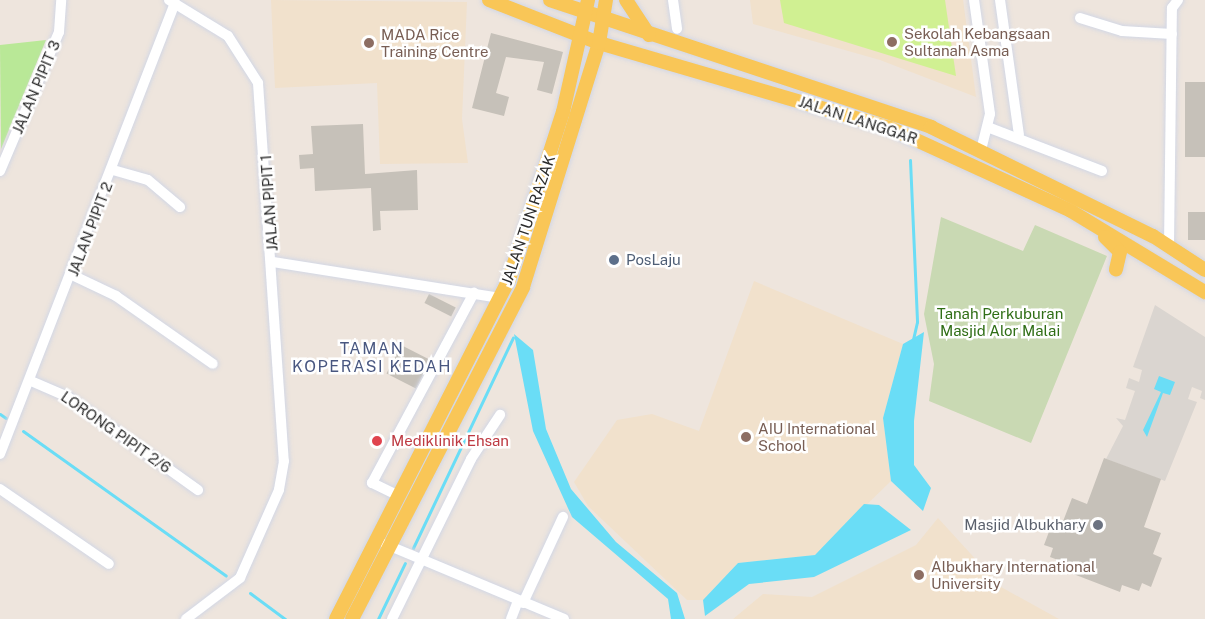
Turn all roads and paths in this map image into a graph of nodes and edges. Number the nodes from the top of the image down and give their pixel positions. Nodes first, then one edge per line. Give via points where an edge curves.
1 (61, 0) edge
2 (489, 0) edge
3 (549, 0) edge
4 (588, 0) edge
5 (606, 0) edge
6 (626, 0) edge
7 (673, 0) edge
8 (974, 0) edge
9 (1000, 0) edge
10 (1178, 0) edge
11 (172, 2) edge
12 (587, 15) junction
13 (1080, 18) dead end
14 (604, 21) junction
15 (677, 29) dead end
16 (1172, 34) junction
17 (649, 35) junction
18 (583, 37) junction
19 (599, 43) junction
20 (990, 128) junction
21 (1019, 135) junction
22 (981, 150) junction
23 (1, 164) edge
24 (113, 170) junction
25 (1102, 171) dead end
26 (180, 207) dead end
27 (1071, 211) junction
28 (1168, 246) junction
29 (273, 262) junction
30 (1116, 270) dead end
31 (1205, 270) edge
32 (72, 275) junction
33 (1205, 292) edge
34 (474, 293) junction
35 (500, 298) junction
36 (213, 364) dead end
37 (31, 381) junction
38 (500, 415) dead end
39 (0, 454) edge
40 (0, 489) edge
41 (198, 490) dead end
42 (398, 495) junction
43 (562, 517) dead end
44 (374, 539) junction
45 (388, 545) junction
46 (421, 559) junction
47 (109, 564) dead end
48 (521, 602) junction
49 (186, 619) edge
50 (336, 619) edge
51 (352, 619) edge
52 (392, 619) edge
53 (511, 619) edge
54 (564, 619) edge

1 - 23 street, JALAN PIPIT 3 via 59,32
2 - 18 main road, JALAN LANGGAR
3 - 12 main road, JALAN LANGGAR
4 - 12 main road, JALAN TUN RAZAK
5 - 14 main road, JALAN TUN RAZAK
6 - 17 main road
7 - 15 street
8 - 20 street
9 - 21 street
10 - 16 street
11 - 24 street, JALAN PIPIT 2
11 - 29 street, JALAN PIPIT 1 via 228,36 254,72 261,99
12 - 14 main road, JALAN LANGGAR
12 - 18 main road, JALAN TUN RAZAK
13 - 16 street via 1122,32
14 - 17 main road, JALAN LANGGAR
14 - 19 main road, JALAN TUN RAZAK
16 - 28 street
17 - 22 main road, JALAN LANGGAR via 864,102
18 - 19 main road, JALAN LANGGAR
18 - 35 main road, JALAN TUN RAZAK via 541,188
19 - 27 main road, JALAN LANGGAR via 870,121
19 - 45 main road, JALAN TUN RAZAK via 523,287
20 - 21 street
20 - 22 street
21 - 25 street
22 - 28 main road, JALAN LANGGAR
24 - 26 street via 148,180
24 - 32 street, JALAN PIPIT 2
27 - 30 main road via 1117,246
27 - 33 main road, JALAN LANGGAR
28 - 31 main road, JALAN LANGGAR
29 - 34 street
29 - 49 street, JALAN PIPIT 1 via 283,450 279,490 240,578
32 - 36 street via 116,296
32 - 37 street, JALAN PIPIT 2
34 - 35 street
34 - 42 street via 372,483
35 - 42 main road, JALAN TUN RAZAK
37 - 39 street, JALAN PIPIT 2
37 - 41 street, LORONG PIPIT 2/6 via 69,397
38 - 46 street via 471,459
40 - 47 street
42 - 44 main road, JALAN TUN RAZAK
43 - 48 street
44 - 45 street
44 - 50 main road, JALAN TUN RAZAK
45 - 46 street
45 - 51 main road, JALAN TUN RAZAK
46 - 48 street
46 - 52 street
48 - 53 street
48 - 54 street

